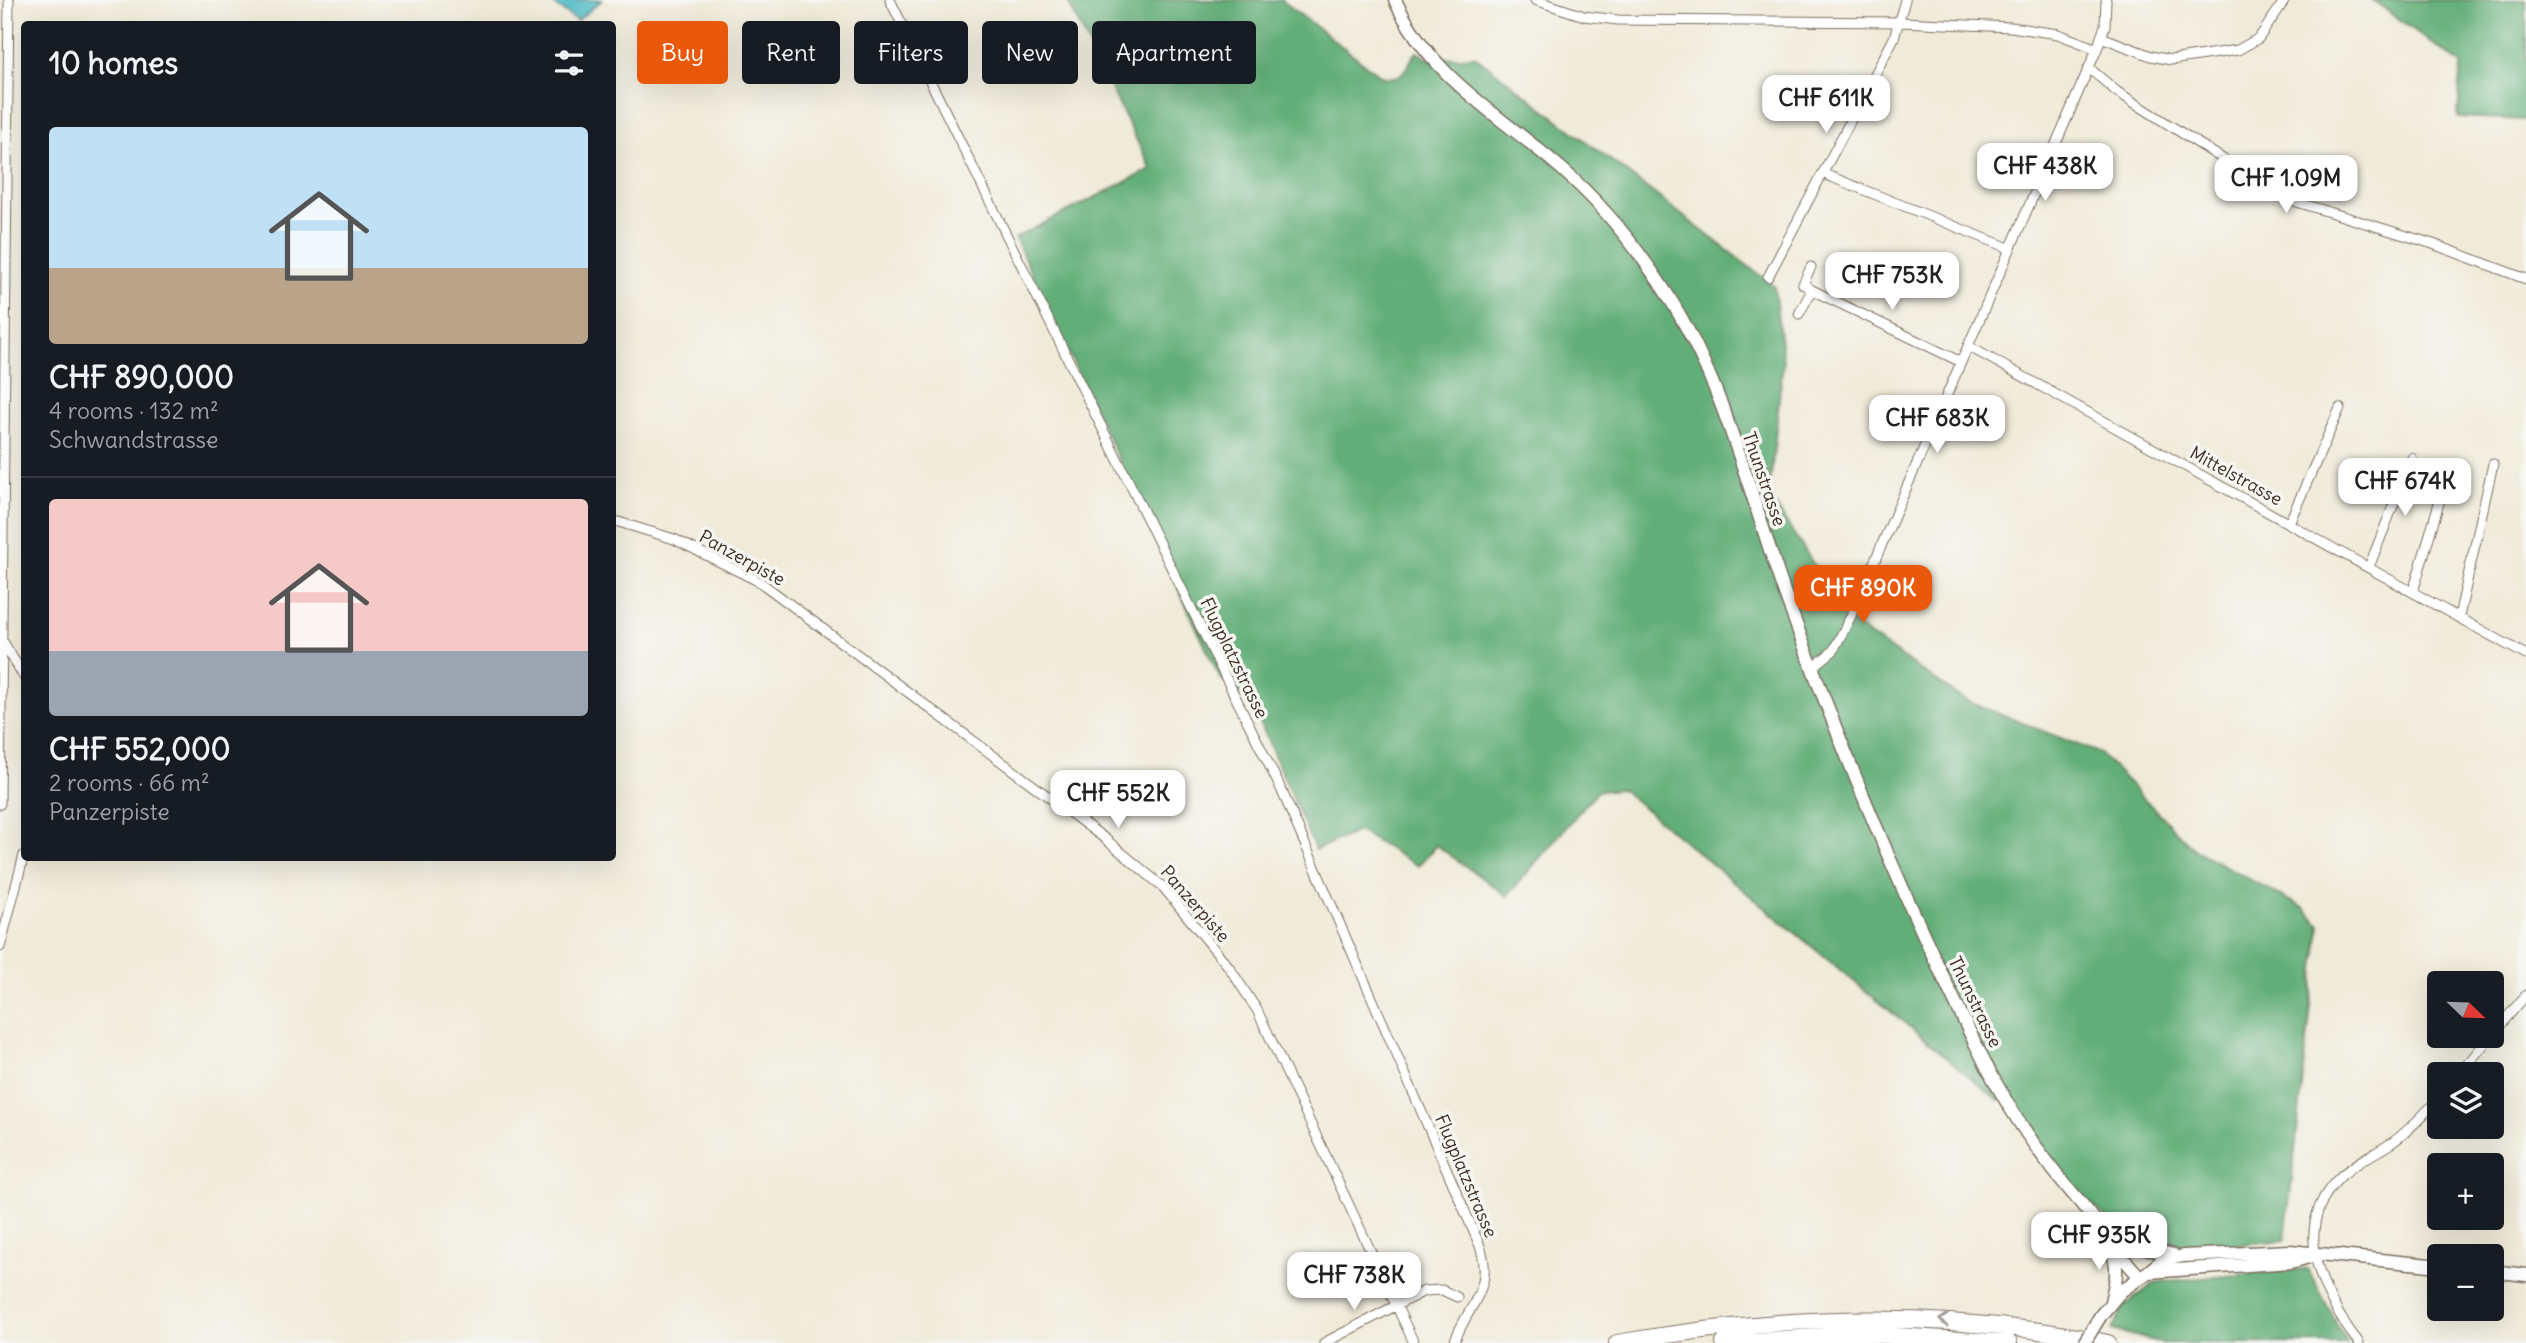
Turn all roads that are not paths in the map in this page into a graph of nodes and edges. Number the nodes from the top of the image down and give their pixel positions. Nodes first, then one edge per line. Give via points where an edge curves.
1 (9, 0) edge
2 (890, 0) edge
3 (1395, 0) edge
4 (1535, 0) edge
5 (1905, 0) edge
6 (2106, 0) edge
7 (2286, 0) edge
8 (1901, 22) junction
9 (2101, 37) junction
10 (2097, 49) junction
11 (2089, 68) junction
12 (1829, 176) dead end
13 (2009, 248) junction
14 (1811, 267) dead end
15 (1768, 277) dead end
16 (2526, 279) edge
17 (1812, 290) junction
18 (1799, 314) dead end
19 (1968, 346) junction
20 (1961, 362) junction
21 (2340, 408) dead end
22 (2413, 458) dead end
23 (2493, 464) dead end
24 (2448, 472) dead end
25 (616, 521) edge
26 (2289, 523) junction
27 (2369, 567) junction
28 (2413, 592) junction
29 (2459, 617) junction
30 (2, 639) edge
31 (2526, 654) edge
32 (1812, 668) junction
33 (21, 672) edge
34 (0, 804) edge
35 (22, 861) edge
36 (0, 947) edge
37 (2526, 995) edge
38 (2504, 1021) edge
39 (2481, 1048) edge
40 (2469, 1062) edge
41 (2427, 1111) edge
42 (2098, 1223) junction
43 (2107, 1240) junction
44 (2126, 1242) junction
45 (2314, 1255) junction
46 (2183, 1256) junction
47 (2427, 1265) edge
48 (2504, 1272) edge
49 (2144, 1274) junction
50 (2526, 1275) edge
51 (1457, 1297) dead end
52 (2111, 1302) junction
53 (1397, 1307) junction
54 (1324, 1343) edge
55 (1414, 1343) edge
56 (1454, 1343) edge
57 (1617, 1343) edge
58 (1724, 1343) edge
59 (2009, 1343) edge
60 (2084, 1343) edge
61 (2108, 1343) edge
62 (2359, 1343) edge

1 - 30 street
2 - 56 street, Flugplatzstrasse via 1281,789 1480,1246 1484,1284
3 - 32 street, Thunstrasse via 1434,63 1569,175 1622,232 1668,297 1716,394
4 - 8 street via 1584,16 1618,20
5 - 8 street
6 - 9 street
7 - 9 street via 2259,38 2228,52 2161,60
8 - 10 street via 2024,27 2073,38
8 - 15 street
9 - 10 street
10 - 11 street
11 - 13 street
11 - 16 street via 2116,91 2284,198
12 - 13 street
13 - 19 street
14 - 17 street via 1803,284
17 - 18 street
17 - 20 street
19 - 20 street
19 - 26 street, Mittelstrasse
20 - 32 street via 1838,644 1828,658
21 - 26 street
22 - 27 street
23 - 29 street
24 - 28 street
25 - 53 street, Panzerpiste via 674,539 760,582 1163,887 1229,967 1257,1010
26 - 27 street, Mittelstrasse
27 - 28 street, Mittelstrasse
28 - 29 street, Mittelstrasse
29 - 31 street, Mittelstrasse
30 - 33 street
30 - 34 street
32 - 42 street, Thunstrasse via 1883,846 1979,1052 2040,1153
35 - 36 street
37 - 38 street
39 - 40 street
41 - 45 street via 2330,1188 2318,1215
42 - 43 street, Thunstrasse
42 - 44 street, Thunstrasse
43 - 49 street, Thunstrasse
43 - 52 street, Thunstrasse via 2116,1271
44 - 46 street, Thunstrasse
44 - 49 street
45 - 46 street via 2290,1251
45 - 47 street
45 - 49 street via 2291,1262
45 - 62 street via 2333,1305
46 - 49 street via 2161,1261
48 - 50 street
49 - 52 street
51 - 53 street via 1442,1290 1424,1291
52 - 60 street, bridge
53 - 54 street
53 - 55 street, Panzerpiste
61 -> 57 highway via 1993,1325 1873,1318 1750,1324
58 - 59 highway via 1863,1334

